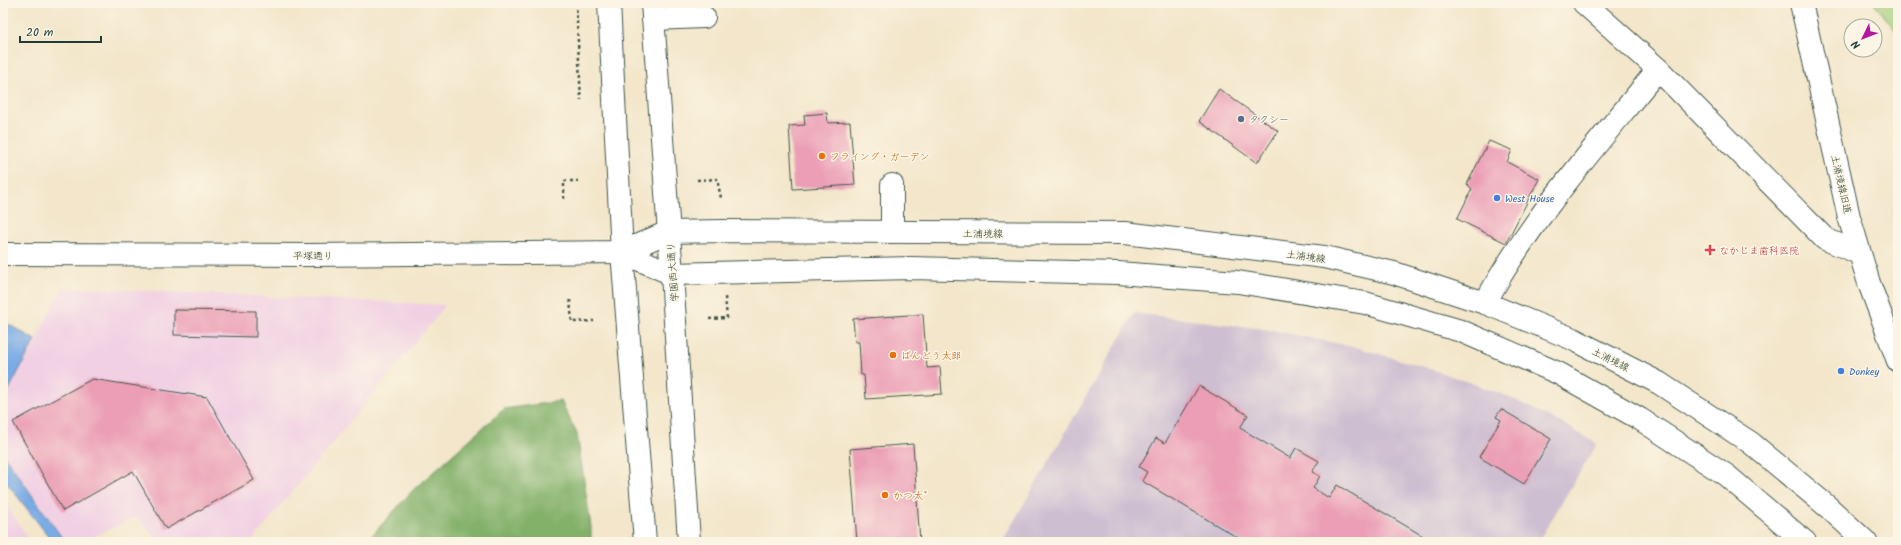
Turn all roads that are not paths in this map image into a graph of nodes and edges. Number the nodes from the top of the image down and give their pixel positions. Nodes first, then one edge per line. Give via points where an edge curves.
1 (609, 3) edge
2 (1584, 3) edge
3 (1801, 3) edge
4 (652, 11) edge
5 (704, 17) dead end
6 (1658, 69) junction
7 (892, 185) dead end
8 (668, 232) junction
9 (892, 232) junction
10 (622, 252) junction
11 (1859, 253) junction
12 (3, 254) edge
13 (672, 274) junction
14 (1485, 303) junction
15 (1898, 361) edge
16 (645, 542) edge
17 (689, 542) edge
18 (1805, 542) edge
19 (1866, 542) edge

1 - 10 main road
2 - 6 main road
3 - 11 main road, 土浦境線旧道
4 - 5 main road
4 - 8 main road, 学園西大通り
6 - 11 main road via 1825,239
6 - 14 main road via 1551,203 1501,274
7 - 9 main road
8 - 9 main road, 土浦境線
8 - 10 main road, 平塚通り
8 - 13 main road, 学園西大通り
9 - 14 main road, 土浦境線 via 1126,233 1324,257 1394,273
10 - 12 main road, 平塚通り via 317,255
10 - 13 main road, 平塚通り
10 - 16 main road
11 - 15 main road, 土浦境線旧道
13 - 17 main road, 学園西大通り
13 - 18 main road via 911,268 1118,273 1238,282 1365,303 1461,331 1558,373 1640,419 1726,475
14 - 19 main road, 土浦境線 via 1573,339 1659,382 1751,444

